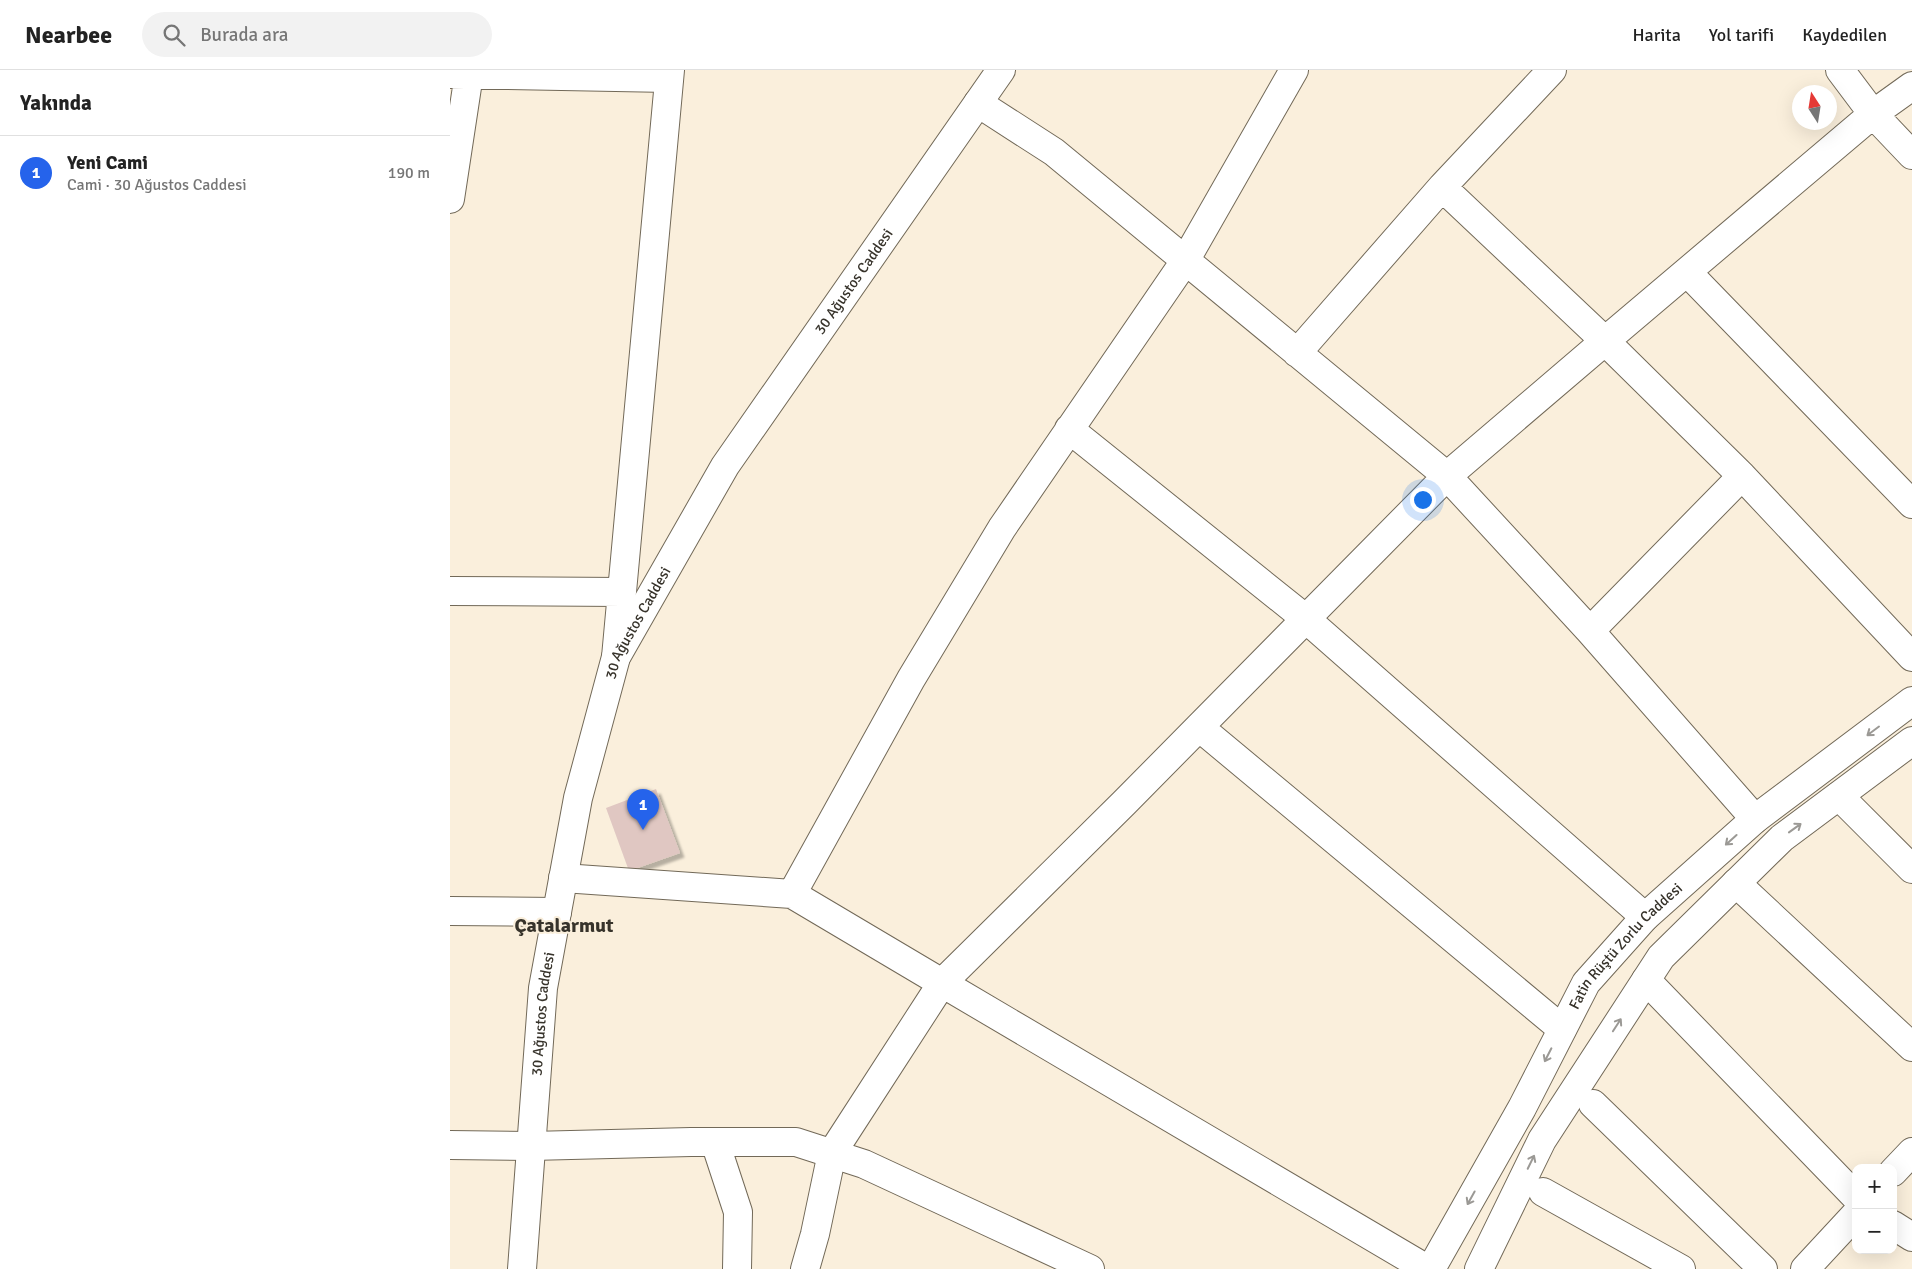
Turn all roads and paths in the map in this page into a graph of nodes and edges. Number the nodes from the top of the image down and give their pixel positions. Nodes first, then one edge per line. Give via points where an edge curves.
1 (1001, 70) edge
2 (1294, 70) edge
3 (1552, 70) edge
4 (1840, 70) edge
5 (460, 74) edge
6 (670, 74) edge
7 (1912, 86) edge
8 (978, 103) junction
9 (1873, 114) junction
10 (1912, 155) edge
11 (1442, 187) junction
12 (450, 199) edge
13 (1185, 261) junction
14 (1687, 272) junction
15 (1605, 341) junction
16 (1297, 353) junction
17 (1069, 429) junction
18 (1447, 476) junction
19 (1742, 476) junction
20 (1912, 504) edge
21 (450, 591) edge
22 (622, 592) junction
23 (1306, 618) junction
24 (1590, 631) junction
25 (616, 657) junction
26 (1912, 657) edge
27 (1912, 701) edge
28 (1199, 727) junction
29 (1912, 741) edge
30 (1839, 796) junction
31 (1754, 819) junction
32 (1912, 869) edge
33 (563, 878) junction
34 (1736, 883) junction
35 (792, 894) junction
36 (450, 911) edge
37 (557, 912) junction
38 (1645, 917) junction
39 (1646, 980) junction
40 (942, 983) junction
41 (1562, 1029) junction
42 (1912, 1047) edge
43 (1593, 1104) dead end
44 (715, 1142) junction
45 (450, 1145) edge
46 (531, 1146) junction
47 (1912, 1152) edge
48 (832, 1153) junction
49 (1897, 1168) edge
50 (1543, 1192) dead end
51 (1852, 1193) edge
52 (1852, 1218) edge
53 (1897, 1228) edge
54 (1912, 1237) edge
55 (522, 1269) edge
56 (736, 1269) edge
57 (805, 1269) edge
58 (1090, 1269) edge
59 (1427, 1269) edge
60 (1431, 1269) edge
61 (1479, 1269) edge
62 (1681, 1269) edge
63 (1763, 1269) edge
64 (1805, 1269) edge

1 - 8 street, 30 Ağustos Caddesi
2 - 13 street
3 - 11 street
4 - 9 street
5 - 6 street
5 - 12 street
6 - 22 street
7 - 9 street
8 - 13 street via 1054,152
8 - 25 street, 30 Ağustos Caddesi via 725,466
9 - 10 street
9 - 14 street
11 - 15 street
11 - 16 street
13 - 16 street
13 - 17 street
14 - 15 street
14 - 20 street
15 - 18 street
15 - 19 street
16 - 18 street
17 - 23 street
17 - 35 street via 1002,528 911,679
18 - 23 street
18 - 24 street
19 - 24 street
19 - 26 street
21 - 22 street
22 - 25 street
23 - 28 street
23 - 38 street
24 - 31 street
25 - 33 street, 30 Ağustos Caddesi via 578,798
27 -> 31 street, Fatin Rüştü Zorlu Caddesi
28 - 40 street
28 - 41 street
29 - 30 street
30 - 32 street
34 -> 30 street via 1782,838
31 -> 38 street, Fatin Rüştü Zorlu Caddesi
33 - 35 street
33 - 37 street, 30 Ağustos Caddesi
34 - 39 street via 1661,957
34 - 42 street
35 - 40 street
36 - 37 street
37 - 46 street, 30 Ağustos Caddesi via 543,988
38 - 41 street, Fatin Rüştü Zorlu Caddesi via 1586,983
39 - 51 street
61 -> 39 street via 1542,1140
40 - 48 street
40 - 59 street
41 -> 60 street, Fatin Rüştü Zorlu Caddesi via 1522,1108
43 - 63 street
44 - 46 street
44 - 48 street via 796,1142
44 - 56 street via 738,1212
45 - 46 street
46 - 55 street, 30 Ağustos Caddesi
47 - 49 street
48 - 57 street
48 - 58 street via 864,1164
50 - 62 street
52 - 64 street
53 - 54 street

